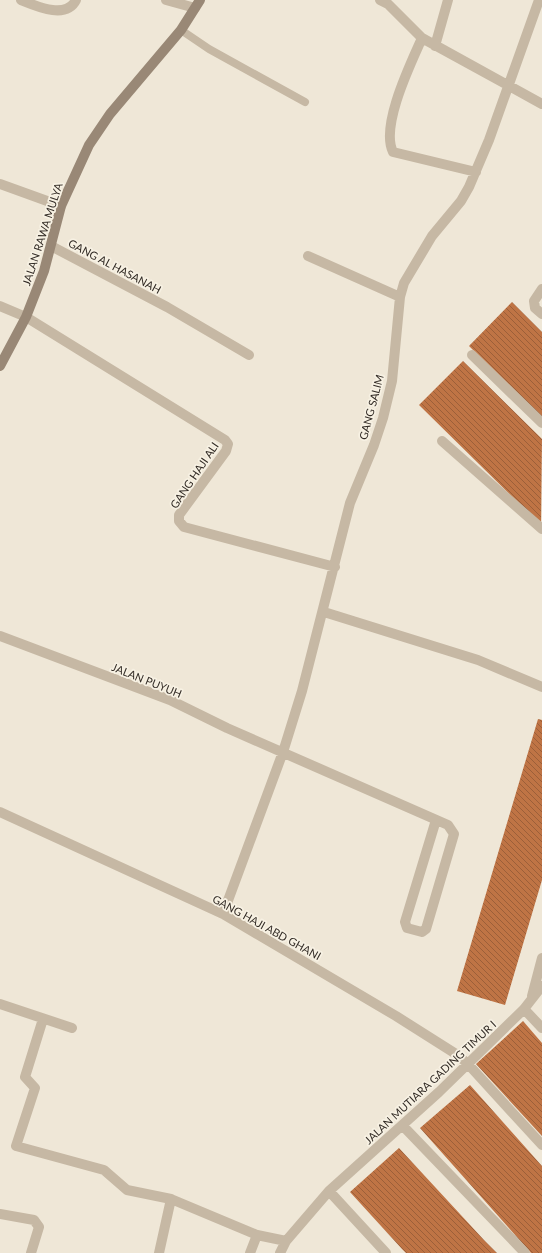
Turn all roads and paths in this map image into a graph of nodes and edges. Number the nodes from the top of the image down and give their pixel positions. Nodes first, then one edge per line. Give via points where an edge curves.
1 (21, 0) edge
2 (76, 0) edge
3 (166, 0) edge
4 (380, 0) edge
5 (448, 0) edge
6 (540, 0) edge
7 (197, 4) edge
8 (181, 30) junction
9 (422, 38) junction
10 (435, 46) junction
11 (508, 84) junction
12 (305, 102) dead end
13 (542, 104) edge
14 (476, 172) junction
15 (0, 184) edge
16 (61, 206) junction
17 (51, 246) junction
18 (308, 256) dead end
19 (542, 289) edge
20 (400, 297) junction
21 (0, 306) edge
22 (542, 314) edge
23 (26, 317) junction
24 (249, 355) dead end
25 (472, 355) dead end
26 (0, 366) edge
27 (542, 423) edge
28 (442, 441) dead end
29 (542, 529) edge
30 (335, 567) junction
31 (324, 612) junction
32 (0, 636) edge
33 (542, 687) edge
34 (283, 752) junction
35 (0, 812) edge
36 (436, 820) junction
37 (223, 914) junction
38 (542, 958) edge
39 (542, 986) edge
40 (531, 1000) junction
41 (0, 1004) edge
42 (524, 1009) junction
43 (43, 1019) junction
44 (72, 1028) dead end
45 (542, 1028) edge
46 (467, 1063) junction
47 (403, 1126) junction
48 (542, 1145) edge
49 (329, 1191) junction
50 (171, 1198) junction
51 (0, 1214) edge
52 (258, 1235) junction
53 (286, 1241) junction
54 (31, 1253) edge
55 (159, 1253) edge
56 (250, 1253) edge
57 (280, 1253) edge
58 (386, 1253) edge
59 (525, 1253) edge

1 - 2 street via 45,9 61,10
3 - 7 street
4 - 9 street via 388,4
5 - 10 street
6 - 11 street, GANG SALIM
7 - 8 main road, JALAN RAWA MULYA
8 - 12 lane via 209,49
8 - 16 main road, JALAN RAWA MULYA via 98,131
9 - 10 street
9 - 14 street via 402,84 392,117 392,152
10 - 11 street
11 - 13 street
11 - 14 street, GANG SALIM
14 - 20 street, GANG SALIM via 461,201 432,236 415,262
15 - 16 street
16 - 17 main road, JALAN RAWA MULYA
17 - 23 main road, JALAN RAWA MULYA
17 - 24 street, GANG AL HASANAH via 167,306
18 - 20 street
19 - 22 street via 534,301 535,308
20 - 30 street, GANG SALIM via 392,381 374,445 350,503
21 - 23 street
23 - 26 main road, JALAN RAWA MULYA
23 - 30 street, GANG HAJI ALI via 225,440 228,444 226,451 180,514 179,521 184,527
25 - 27 street
28 - 29 street
30 - 31 street, GANG SALIM
31 - 33 street via 478,660
31 - 34 street, GANG SALIM
32 - 34 street, JALAN PUYUH via 170,700
34 - 36 street, JALAN PUYUH
34 - 37 street, GANG SALIM
35 - 37 street, GANG HAJI ABD GHANI
36 - 36 street, JALAN PUYUH via 406,922 407,928 422,932 426,929 454,834 448,825
37 - 46 street, GANG HAJI ABD GHANI via 396,1016
38 - 40 street
39 - 40 street, JALAN MUTIARA GADING TIMUR I
40 - 42 street, JALAN MUTIARA GADING TIMUR I
41 - 43 street
42 - 45 street
42 - 46 street, JALAN MUTIARA GADING TIMUR I
43 - 44 street
43 - 50 street via 25,1077 35,1088 16,1146 104,1170 127,1190
46 - 47 street, JALAN MUTIARA GADING TIMUR I
46 - 48 street, GANG HAJI ABD GHANI
47 - 49 street, JALAN MUTIARA GADING TIMUR I
47 - 59 street
49 - 53 street, JALAN MUTIARA GADING TIMUR I
49 - 58 street
50 - 52 street
50 - 55 street
51 - 54 street via 34,1220 39,1228
52 - 53 street
52 - 56 street
53 - 57 street, JALAN MUTIARA GADING TIMUR I

